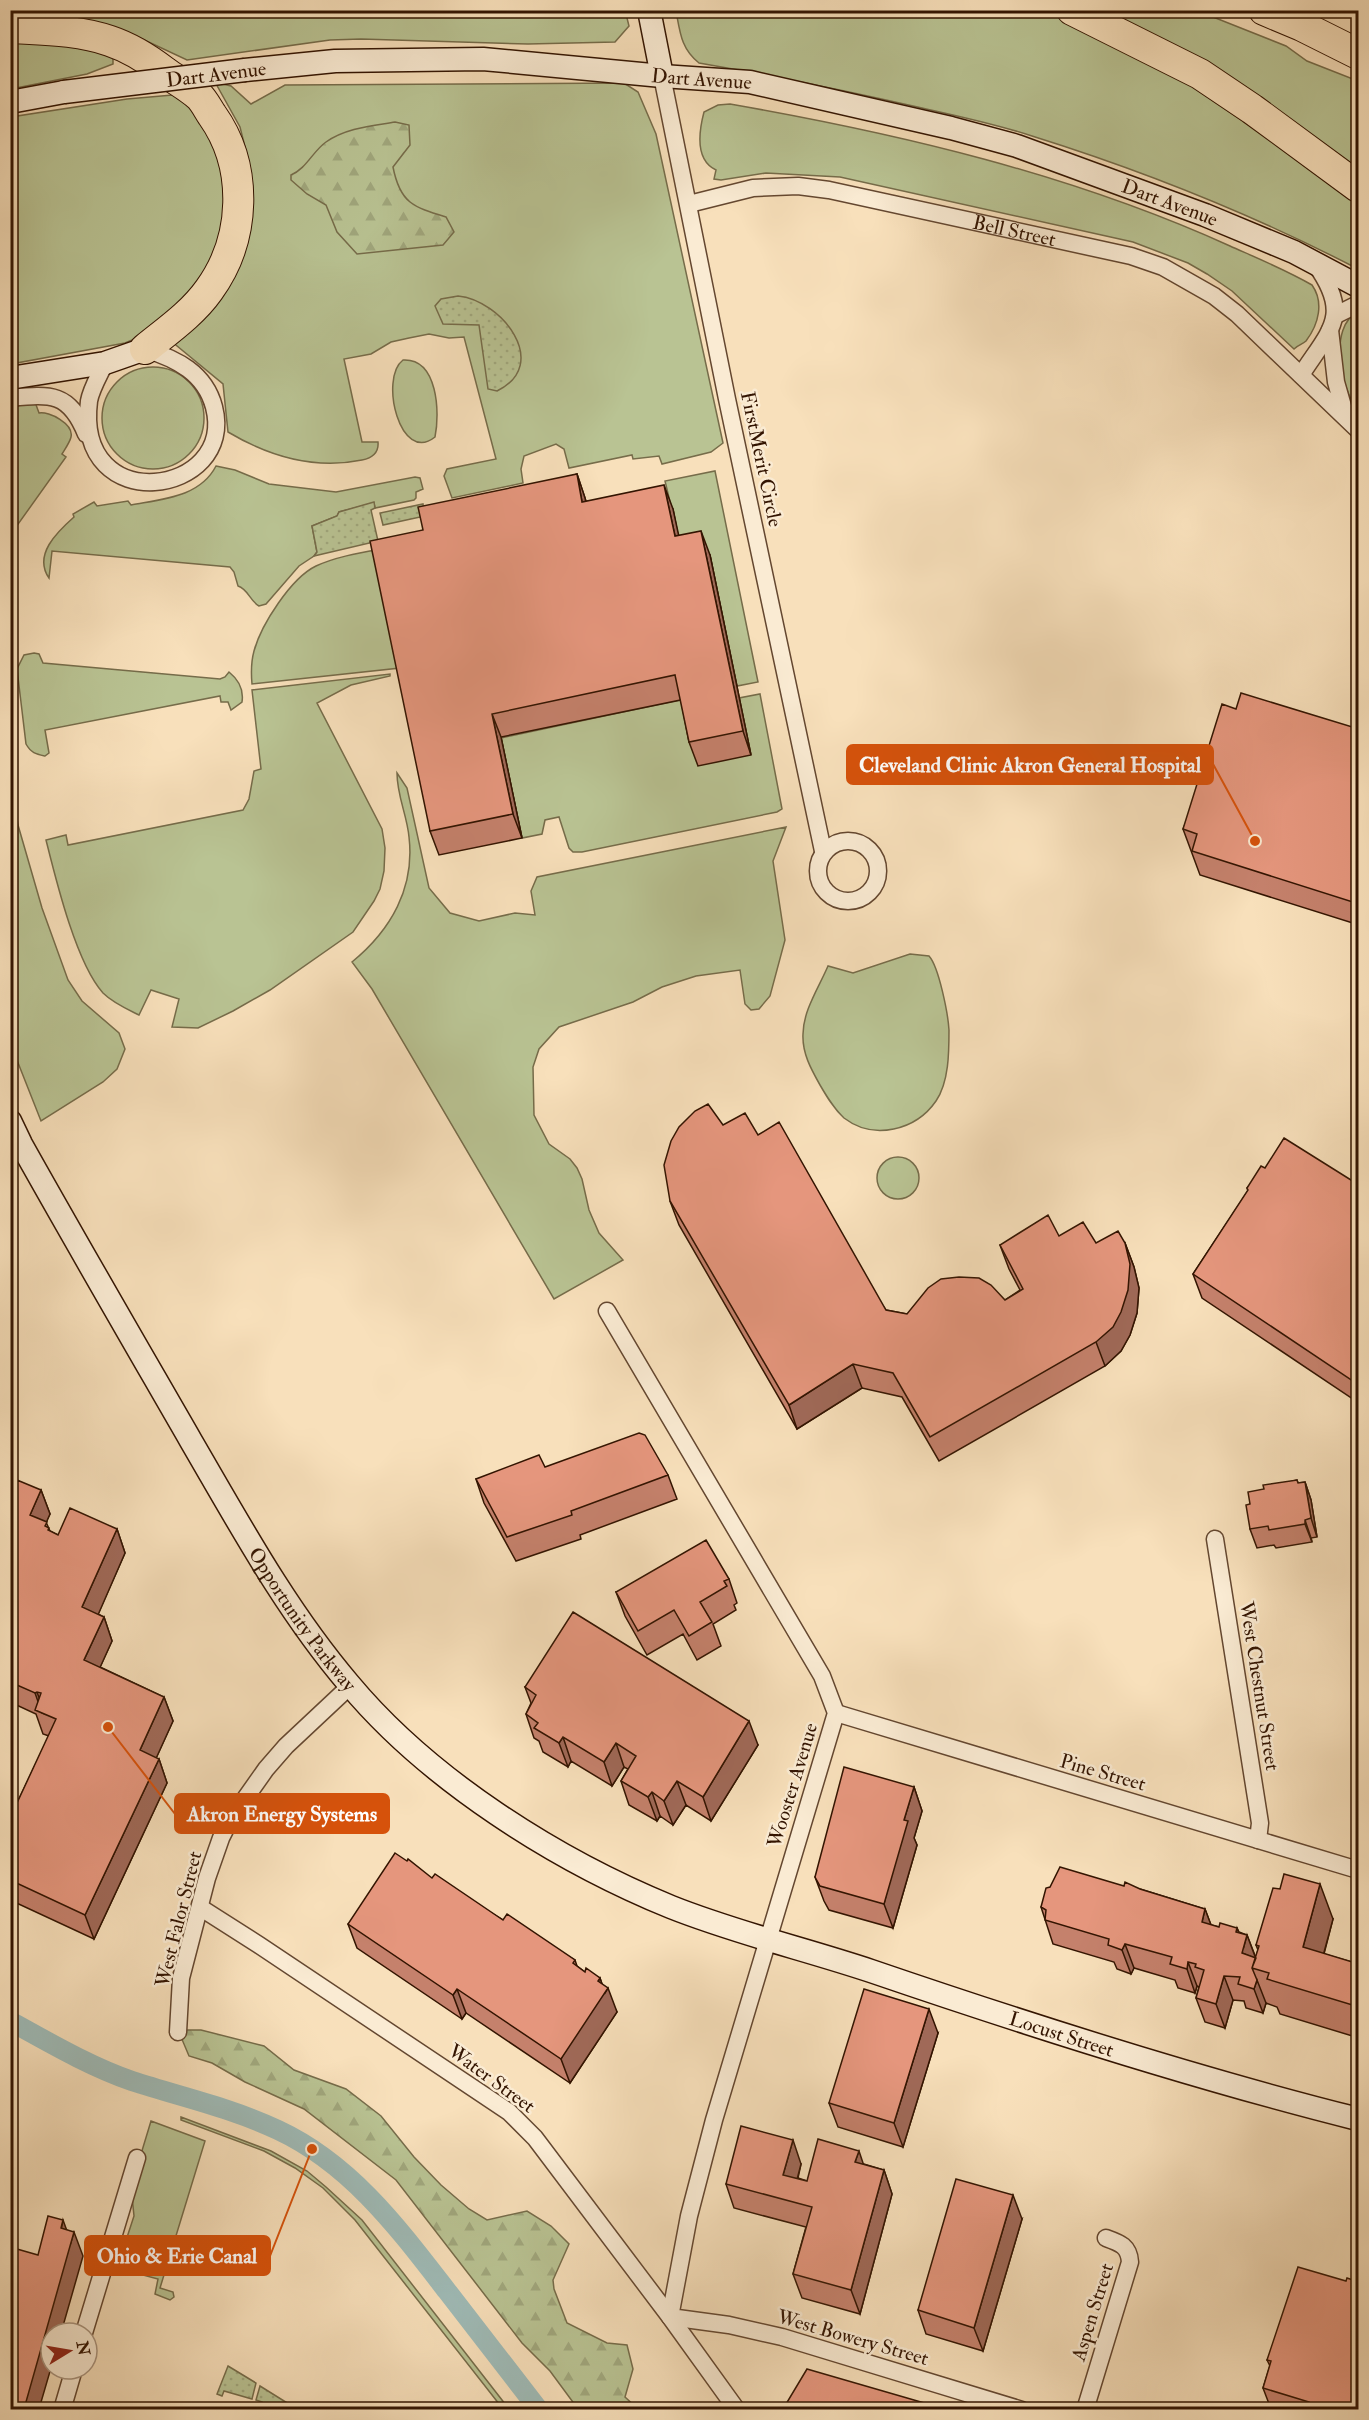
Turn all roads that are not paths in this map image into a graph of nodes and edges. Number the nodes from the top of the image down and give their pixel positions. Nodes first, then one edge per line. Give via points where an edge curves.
1 (649, 10) edge
2 (1072, 10) edge
3 (1264, 10) edge
4 (10, 28) edge
5 (1359, 54) edge
6 (662, 76) junction
7 (10, 102) edge
8 (1359, 187) edge
9 (689, 204) junction
10 (1315, 263) junction
11 (1359, 286) edge
12 (1359, 304) edge
13 (1333, 323) junction
14 (145, 349) junction
15 (105, 363) junction
16 (1301, 375) junction
17 (10, 378) edge
18 (10, 398) edge
19 (1353, 425) edge
20 (89, 440) junction
21 (823, 851) dead end
22 (10, 1121) edge
23 (608, 1311) dead end
24 (1215, 1539) dead end
25 (350, 1686) junction
26 (836, 1713) junction
27 (1258, 1840) junction
28 (1359, 1870) edge
29 (201, 1908) junction
30 (768, 1940) junction
31 (178, 2032) dead end
32 (1359, 2119) edge
33 (136, 2158) dead end
34 (1106, 2238) dead end
35 (670, 2317) junction
36 (88, 2321) edge
37 (70, 2381) edge
38 (62, 2409) edge
39 (736, 2409) edge
40 (1022, 2409) edge
41 (1085, 2409) edge

1 - 6 main road
2 - 8 highway via 1200,74
3 - 5 highway
4 - 14 highway via 79,33 140,54 200,97 224,134 235,163 239,193 237,223 228,256 197,305
6 - 7 main road, Dart Avenue, bridge via 483,59 334,61 64,92
6 - 9 street, FirstMerit Circle
6 - 10 main road, Dart Avenue via 750,82 1017,146 1205,215
9 - 16 street, Bell Street via 760,187 798,186 1131,256 1180,275 1214,296
9 - 21 street, FirstMerit Circle
10 - 11 main road, Dart Avenue
10 - 13 street via 1334,298
12 - 13 street
13 - 16 street
13 - 19 street via 1336,382
14 - 15 main road
14 - 20 street via 172,358 205,383 215,411 215,434 210,449 189,472 174,479 135,482 107,466
15 - 17 main road
15 - 20 street via 89,399
16 - 19 street, Bell Street
18 - 20 street via 43,395 66,401 79,415
22 - 25 main road, Opportunity Parkway via 267,1571
23 - 26 street, Wooster Avenue via 822,1676
24 - 27 street, West Chestnut Street via 1260,1823
25 - 29 street, West Falor Street via 286,1746 230,1820 212,1861
25 - 30 main road, Opportunity Parkway via 430,1764 510,1823 662,1903
26 - 27 street, Pine Street
26 - 30 street, Wooster Avenue
27 - 28 street, Pine Street
29 - 31 street, West Falor Street via 181,1978
29 - 35 street, Water Street via 509,2112 535,2138
30 - 32 main road, Locust Street via 1185,2072
30 - 35 street, Wooster Avenue via 689,2216
33 - 36 street
34 - 41 street, Aspen Street via 1128,2250 1130,2262
35 - 39 street, Water Street
35 - 40 street, West Bowery Street via 782,2337
37 - 38 street

